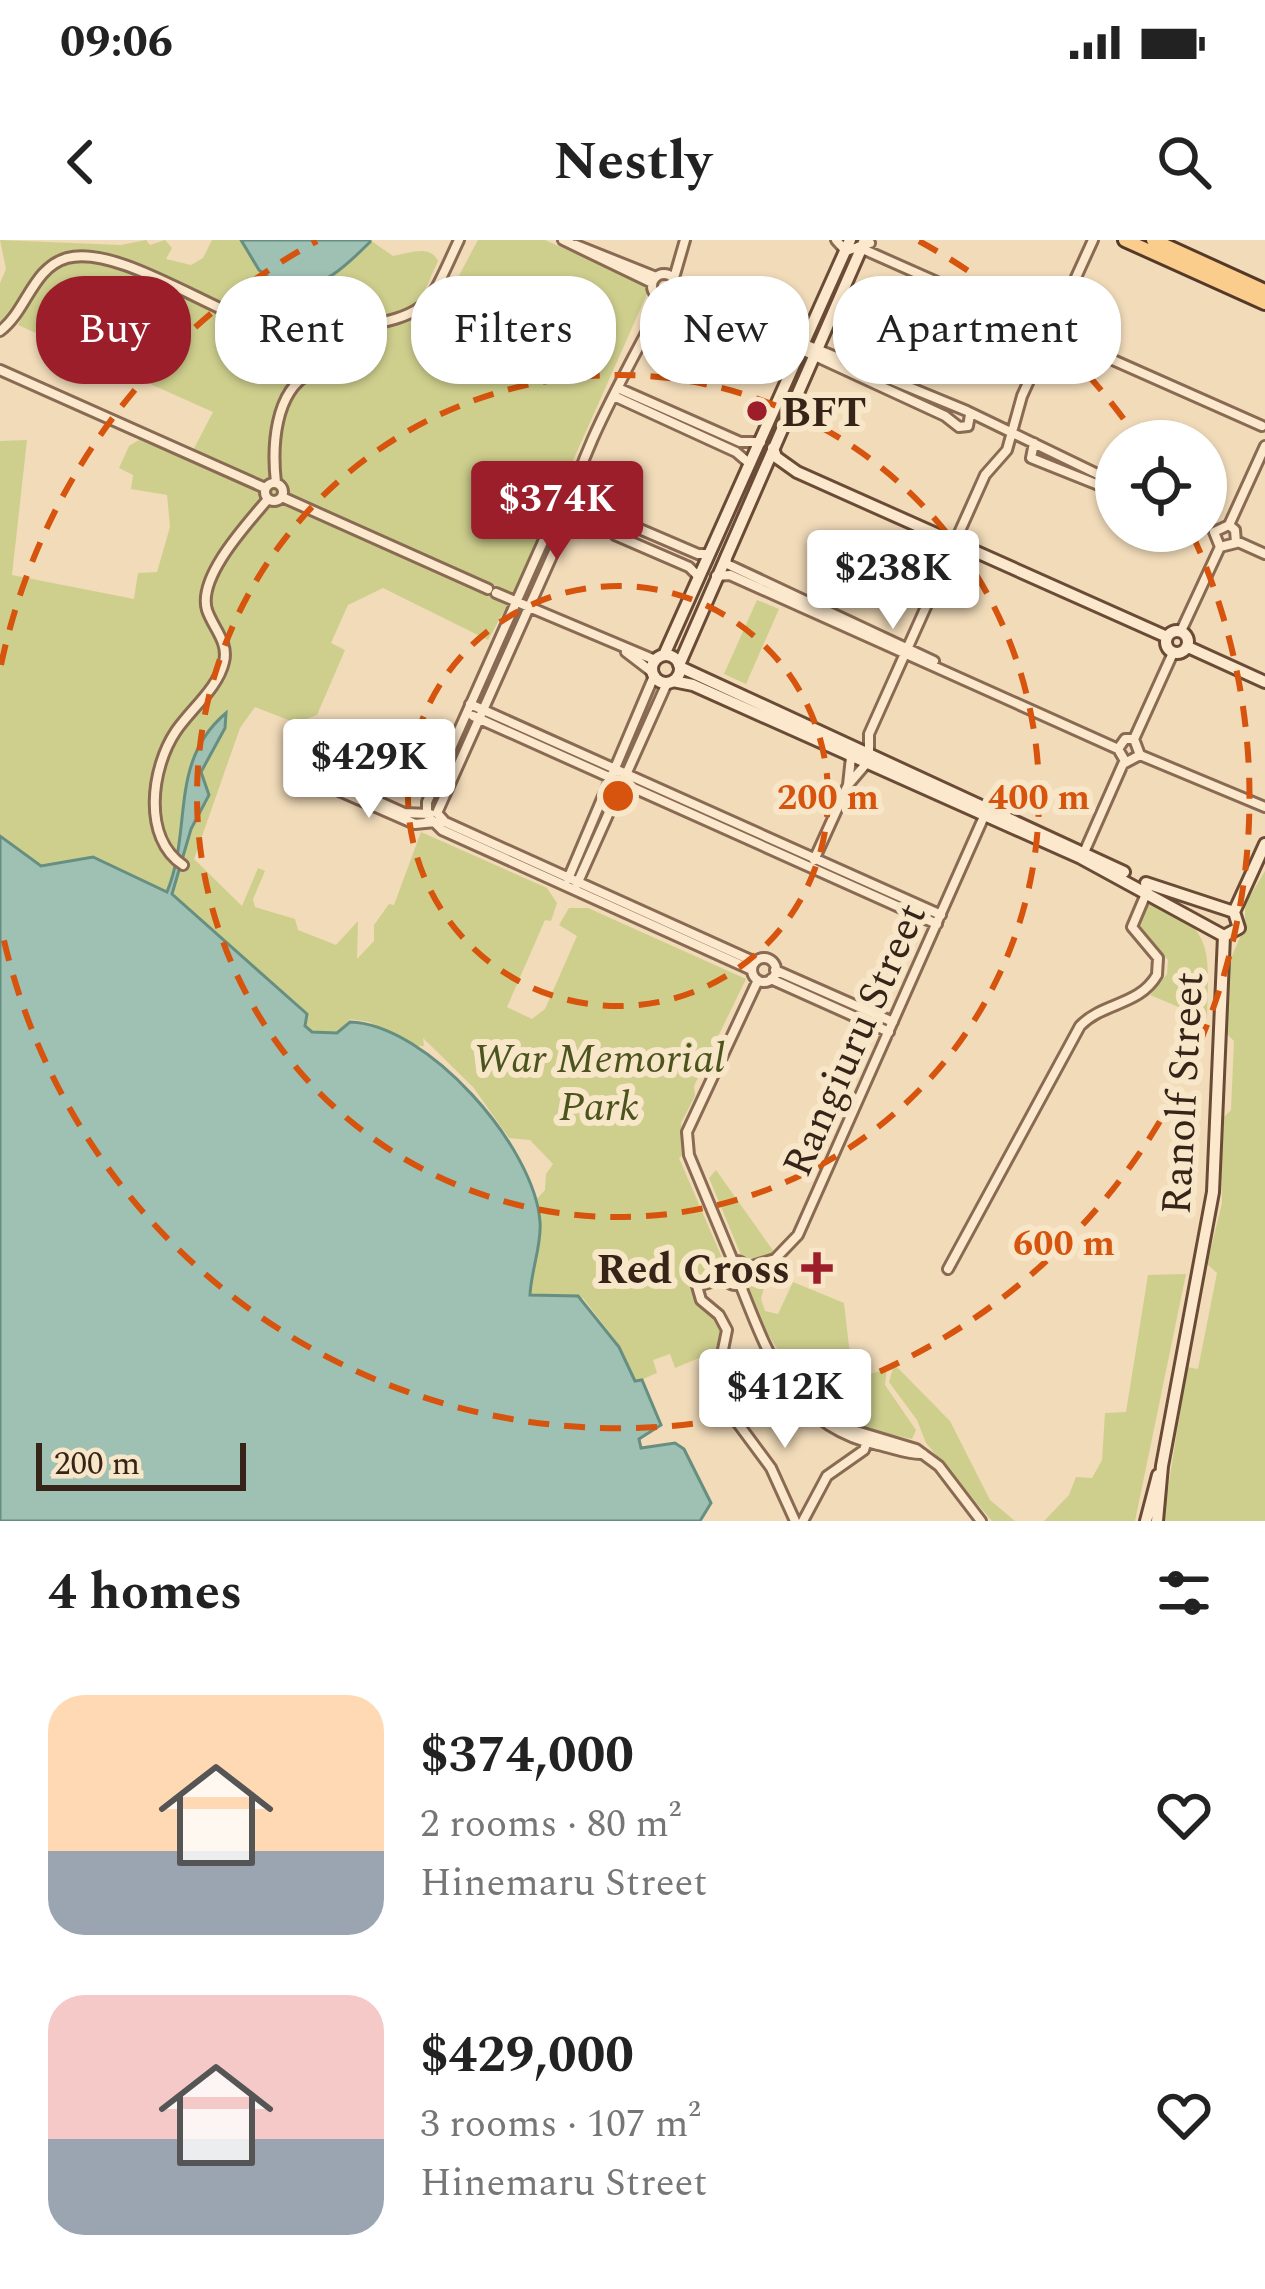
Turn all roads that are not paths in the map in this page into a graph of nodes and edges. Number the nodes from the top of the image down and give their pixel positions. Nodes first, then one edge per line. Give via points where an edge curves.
1 (459, 240) edge
2 (563, 240) edge
3 (685, 240) edge
4 (836, 240) edge
5 (1093, 240) edge
6 (1124, 240) edge
7 (1153, 240) edge
8 (859, 243) edge
9 (656, 276) edge
10 (666, 276) edge
11 (931, 276) edge
12 (1077, 276) edge
13 (1265, 291) edge
14 (1265, 303) edge
15 (215, 306) edge
16 (387, 319) edge
17 (0, 332) edge
18 (640, 343) edge
19 (809, 348) edge
20 (809, 350) edge
21 (809, 350) edge
22 (1121, 361) edge
23 (0, 370) edge
24 (300, 384) edge
25 (794, 384) edge
26 (1027, 384) edge
27 (618, 393) junction
28 (970, 415) junction
29 (1264, 424) edge
30 (1014, 434) junction
31 (1265, 442) edge
32 (1034, 443) junction
33 (764, 455) junction
34 (1095, 473) edge
35 (276, 483) junction
36 (1095, 484) edge
37 (266, 488) junction
38 (282, 496) junction
39 (268, 499) junction
40 (567, 507) junction
41 (1229, 525) joint
42 (1236, 541) junction
43 (955, 543) junction
44 (1227, 545) edge
45 (726, 551) junction
46 (1218, 552) edge
47 (710, 554) junction
48 (1265, 554) edge
49 (714, 577) junction
50 (699, 578) junction
51 (517, 603) junction
52 (527, 608) junction
53 (1181, 632) junction
54 (1167, 637) junction
55 (1188, 646) junction
56 (907, 649) junction
57 (1173, 653) junction
58 (656, 666) junction
59 (680, 666) junction
60 (670, 682) junction
61 (1265, 682) edge
62 (468, 708) junction
63 (479, 713) junction
64 (868, 734) junction
65 (1134, 739) junction
66 (1119, 745) junction
67 (851, 753) junction
68 (1140, 755) junction
69 (868, 760) junction
70 (1125, 761) junction
71 (307, 773) dead end
72 (614, 773) junction
73 (624, 778) junction
74 (848, 785) junction
75 (1265, 811) edge
76 (986, 812) junction
77 (435, 817) junction
78 (1265, 844) edge
79 (1083, 855) junction
80 (813, 863) junction
81 (183, 865) dead end
82 (572, 882) junction
83 (1149, 887) junction
84 (1229, 912) junction
85 (939, 919) junction
86 (1219, 932) junction
87 (753, 966) junction
88 (773, 975) junction
89 (758, 980) junction
90 (891, 1027) junction
91 (733, 1261) junction
92 (746, 1268) junction
93 (948, 1269) dead end
94 (724, 1277) junction
95 (740, 1284) junction
96 (867, 1440) junction
97 (1162, 1466) junction
98 (799, 1521) edge
99 (981, 1521) edge
100 (1146, 1521) edge
101 (1157, 1521) edge

1 - 16 street via 421,310
2 - 9 street
3 - 10 street
4 - 8 street
5 - 12 street
6 - 14 main road
7 - 13 main road
8 - 11 street
8 - 19 main road
15 - 17 street via 81,255 45,271
18 - 27 street
20 - 28 street via 958,427 968,426
21 - 28 street
22 - 29 street
23 - 37 street
24 - 35 street via 274,443
25 - 33 main road
26 - 30 street
27 - 33 street
27 - 33 street via 736,452
27 - 40 street
28 - 30 street
29 - 31 street
30 - 32 street
30 - 43 street
31 - 41 street
32 - 34 street
32 - 36 street via 1031,458
33 - 43 main road
33 - 45 main road
33 - 47 main road
35 - 37 street
35 - 38 street
37 - 39 street
38 - 39 street
38 - 51 street
39 - 81 street via 231,543 207,592 225,653 163,764 155,829
40 - 51 street via 550,526
40 - 52 street
41 - 42 street
42 - 44 street
42 - 48 street
43 - 54 main road
43 - 56 street
45 - 49 main road
45 - 56 street via 728,564
46 - 53 street
47 - 50 main road
47 - 50 street via 621,521 615,535
49 - 56 street via 730,575
49 - 59 main road
50 - 58 main road
51 - 52 street
51 - 62 street
52 - 58 street
52 - 63 street
53 - 54 main road
53 - 55 main road
54 - 57 main road
55 - 57 main road
55 - 61 main road
56 - 64 street
56 - 66 street
57 - 65 street
58 - 59 main road
58 - 60 main road
58 - 72 street
59 - 60 main road
59 - 67 main road
60 - 67 main road
60 - 73 street
62 - 63 street
62 - 77 street via 428,801
63 - 72 street
63 - 77 street
64 - 67 street
64 - 69 street
65 - 66 street
65 - 68 street
66 - 70 street
67 - 69 main road
67 - 74 street
68 - 70 street
68 - 75 street
69 - 74 street
69 - 76 main road
70 - 79 street
71 - 77 street via 404,813
72 - 73 street
72 - 82 street
73 - 80 street
73 - 82 street
74 - 80 street
76 - 79 main road
76 - 85 street, Rangiuru Street
77 - 82 street
78 - 84 main road
79 - 83 main road
80 - 85 street
82 - 87 street
83 - 84 main road
83 - 86 main road
83 - 93 street via 1132,927 1158,958 1157,975 1131,1001 1080,1026
84 - 86 main road via 1214,919
84 - 86 main road via 1239,928
85 - 90 street, Rangiuru Street
86 - 97 main road, Ranolf Street via 1214,1192
87 - 88 street via 770,959
87 - 89 street
88 - 89 street
88 - 90 street
89 - 91 street via 687,1132
90 - 92 street, Rangiuru Street via 797,1235 775,1258
91 - 92 street
91 - 94 street
92 - 95 street
94 - 95 street
94 - 98 street via 697,1286 726,1328 720,1399
95 - 96 street via 794,1398
96 - 98 street via 826,1476
96 - 99 street via 923,1454
97 - 100 main road, Ranolf Street
97 - 101 main road, Ranolf Street

